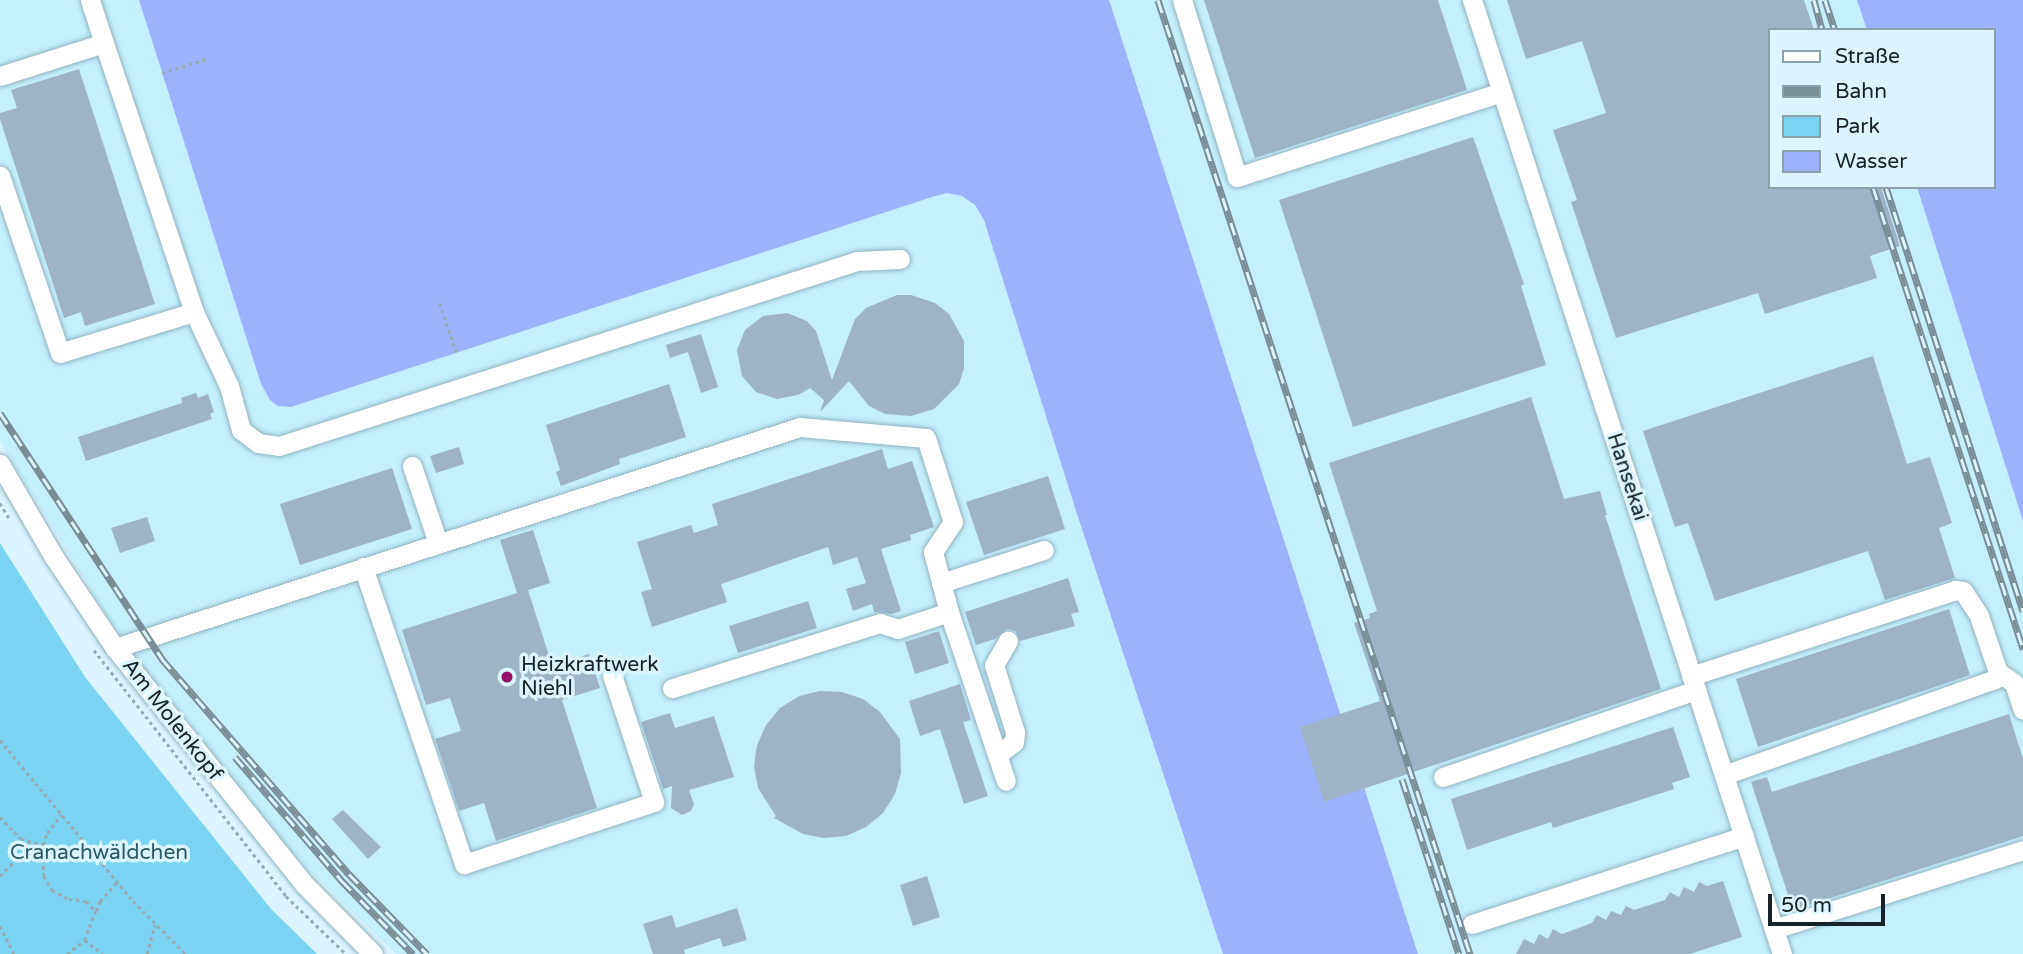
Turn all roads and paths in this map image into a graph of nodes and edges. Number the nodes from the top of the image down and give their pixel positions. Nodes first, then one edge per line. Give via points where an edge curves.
1 (90, 0) edge
2 (1182, 0) edge
3 (1472, 0) edge
4 (104, 43) junction
5 (209, 58) dead end
6 (162, 74) dead end
7 (0, 76) edge
8 (1502, 92) junction
9 (0, 176) edge
10 (901, 259) dead end
11 (440, 303) dead end
12 (194, 312) junction
13 (456, 351) dead end
14 (0, 464) edge
15 (412, 466) dead end
16 (438, 543) junction
17 (1044, 550) dead end
18 (363, 567) junction
19 (941, 583) junction
20 (949, 612) junction
21 (1007, 641) dead end
22 (116, 648) junction
23 (1998, 672) junction
24 (612, 675) dead end
25 (1694, 683) junction
26 (672, 688) dead end
27 (2023, 710) edge
28 (0, 740) edge
29 (997, 755) junction
30 (1724, 775) junction
31 (1443, 777) dead end
32 (1006, 781) dead end
33 (61, 815) junction
34 (0, 817) edge
35 (1744, 836) junction
36 (43, 845) junction
37 (2023, 850) edge
38 (0, 876) edge
39 (118, 881) junction
40 (96, 911) junction
41 (1472, 924) dead end
42 (155, 925) junction
43 (0, 926) edge
44 (1774, 929) junction
45 (85, 940) junction
46 (14, 954) edge
47 (67, 954) edge
48 (102, 954) edge
49 (146, 954) edge
50 (186, 954) edge
51 (373, 954) edge
52 (1774, 954) edge
53 (1782, 954) edge

1 - 4 street
2 - 8 street via 1237,177
3 - 8 street, Hansekai
4 - 7 street
4 - 12 street
5 - 6 path
8 - 25 street, Hansekai
9 - 12 street via 60,353
10 - 12 street via 857,261 279,446 258,443 241,430 229,386
11 - 13 path
14 - 22 street, Am Molenkopf via 54,558
15 - 16 street
16 - 18 street
16 - 19 street via 800,427 926,438 953,522 933,552
17 - 19 street
18 - 22 street
18 - 24 street via 464,864 654,802
19 - 20 street
20 - 26 street via 898,629 880,623
20 - 29 street
21 - 29 street via 994,665 1015,732 1014,742
22 - 51 street, Am Molenkopf via 304,884
23 - 25 street via 1979,616 1963,592 1955,590
23 - 27 street via 2014,683
23 - 30 street via 1995,679
25 - 30 street, Hansekai
25 - 31 street
28 - 33 path
29 - 32 street
30 - 35 street, Hansekai
33 - 36 path
33 - 39 path
34 - 36 path via 21,839
35 - 41 street
35 - 44 street, Hansekai
36 - 38 path via 22,853
36 - 40 path via 44,876 52,890 86,901
37 - 44 street
39 - 40 path
39 - 42 path
40 - 45 path
42 - 49 path
42 - 50 path
43 - 46 path
44 - 52 street
44 - 53 street, Hansekai
45 - 47 path
45 - 48 path

